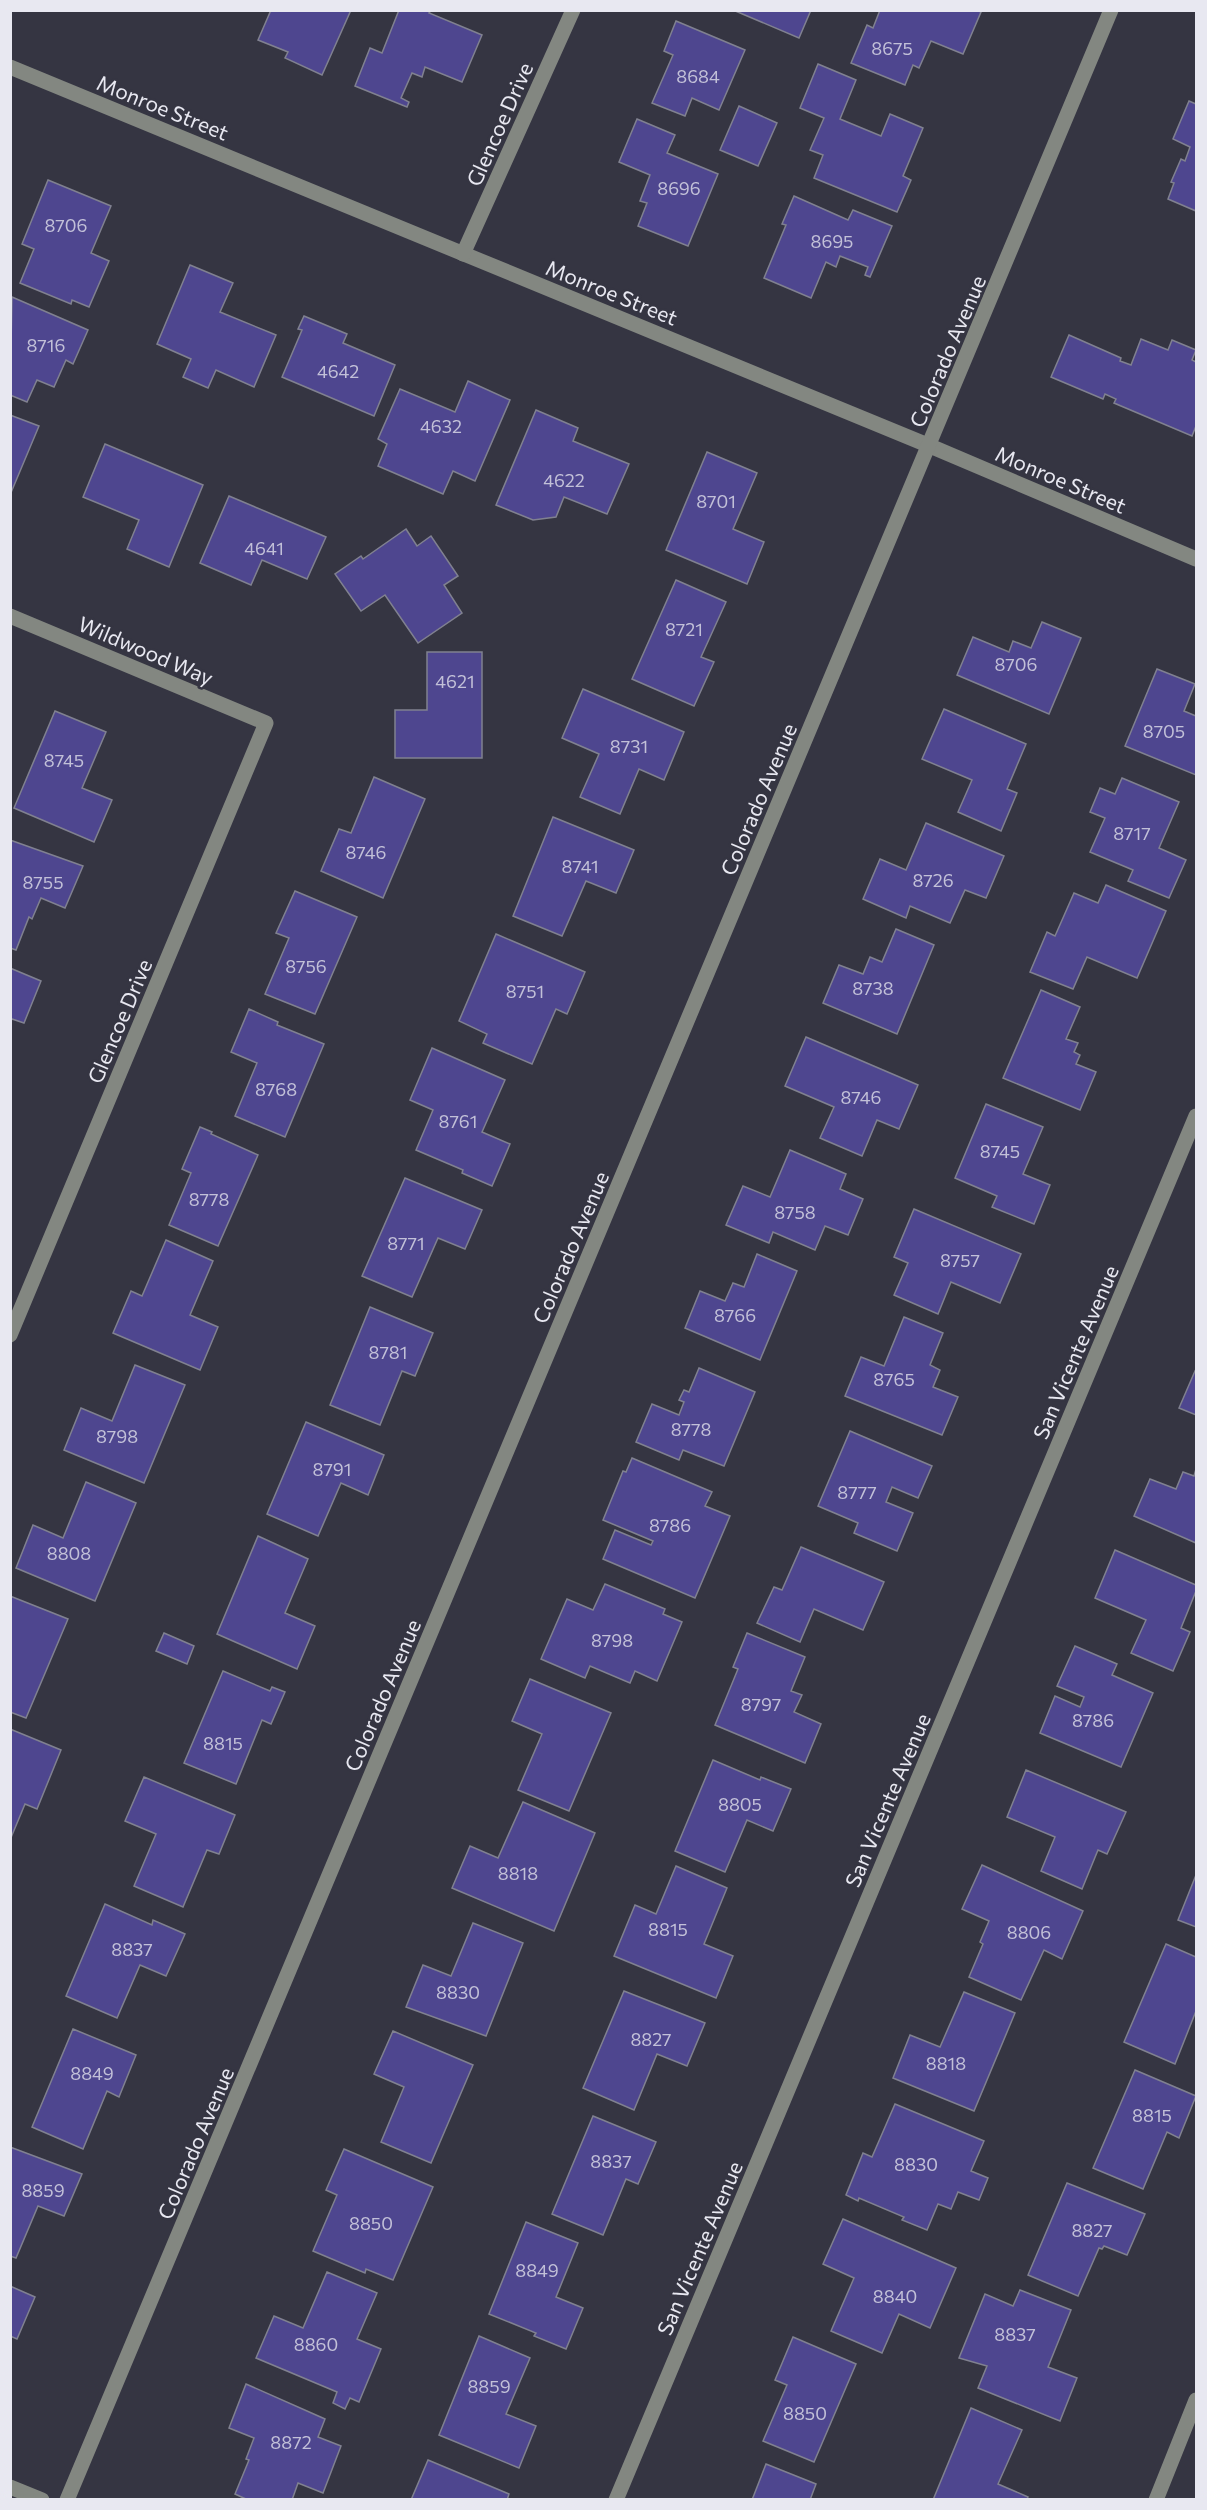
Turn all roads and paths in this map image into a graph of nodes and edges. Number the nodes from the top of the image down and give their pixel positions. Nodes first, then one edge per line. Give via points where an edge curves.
1 (573, 10) edge
2 (1112, 10) edge
3 (10, 67) edge
4 (463, 254) junction
5 (930, 446) junction
6 (1197, 559) edge
7 (10, 616) edge
8 (266, 723) joint
9 (1197, 1116) edge
10 (10, 1335) edge
11 (1197, 2400) edge
12 (10, 2487) edge
13 (42, 2499) edge
14 (67, 2499) edge
15 (616, 2499) edge
16 (1156, 2499) edge

1 - 4 street, Glencoe Drive
2 - 5 street, Colorado Avenue
3 - 4 street, Monroe Street
4 - 5 street, Monroe Street
5 - 6 street, Monroe Street
5 - 14 street, Colorado Avenue
7 - 8 street, Wildwood Way
8 - 10 street, Glencoe Drive
9 - 15 street, San Vicente Avenue
11 - 16 street
12 - 13 street

